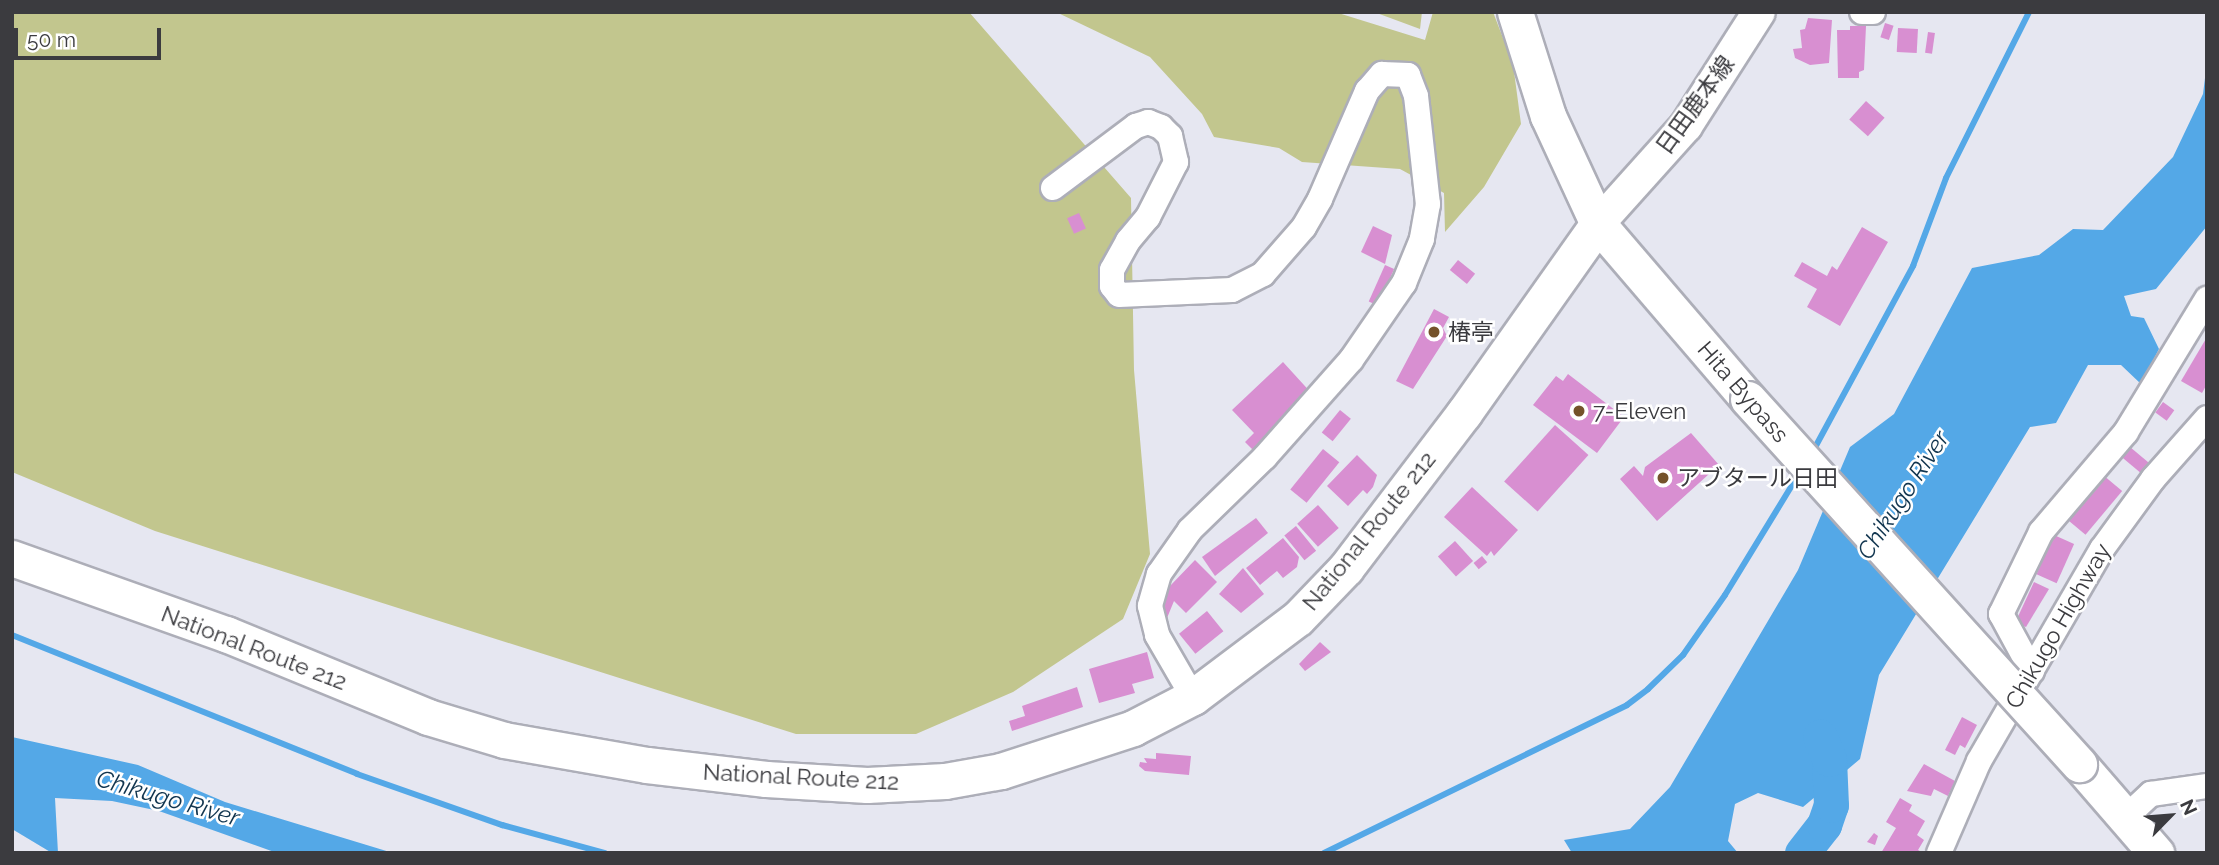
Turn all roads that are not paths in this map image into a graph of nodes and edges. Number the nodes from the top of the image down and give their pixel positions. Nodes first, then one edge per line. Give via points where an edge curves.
1 (1514, 12) edge
2 (1759, 12) edge
3 (1861, 12) edge
4 (1872, 12) edge
5 (1053, 188) dead end
6 (1598, 224) junction
7 (2207, 299) edge
8 (2207, 418) edge
9 (12, 558) edge
10 (2032, 671) junction
11 (1194, 696) junction
12 (2207, 786) edge
13 (2126, 817) junction
14 (1939, 853) edge
15 (2157, 853) edge

1 - 6 highway, Hita Bypass via 1548,116
2 - 6 main road, 日田鹿本線 via 1686,126
3 - 4 street
5 - 11 street via 1136,126 1148,121 1161,127 1170,136 1176,162 1148,217 1112,270 1112,286 1119,295 1232,290 1263,274 1304,227 1321,199 1367,91 1382,74 1408,75 1416,96 1428,204 1422,239 1404,283 1351,360 1265,457 1191,530 1159,574 1150,606 1157,635
6 - 11 highway, National Route 212 via 1464,413 1346,568 1298,618
6 - 13 highway, Hita Bypass, bridge via 1748,399
7 - 10 street via 2126,432 2041,532 2001,614
8 - 10 street, Chikugo Highway via 2153,479 2102,549
9 - 11 highway, National Route 212 via 226,634 428,717 503,740 660,767 867,785 945,780 1001,771 1072,750 1133,727
10 - 14 street, Chikugo Highway via 1979,761
12 - 13 street via 2151,794
13 - 15 highway, Hita Bypass

